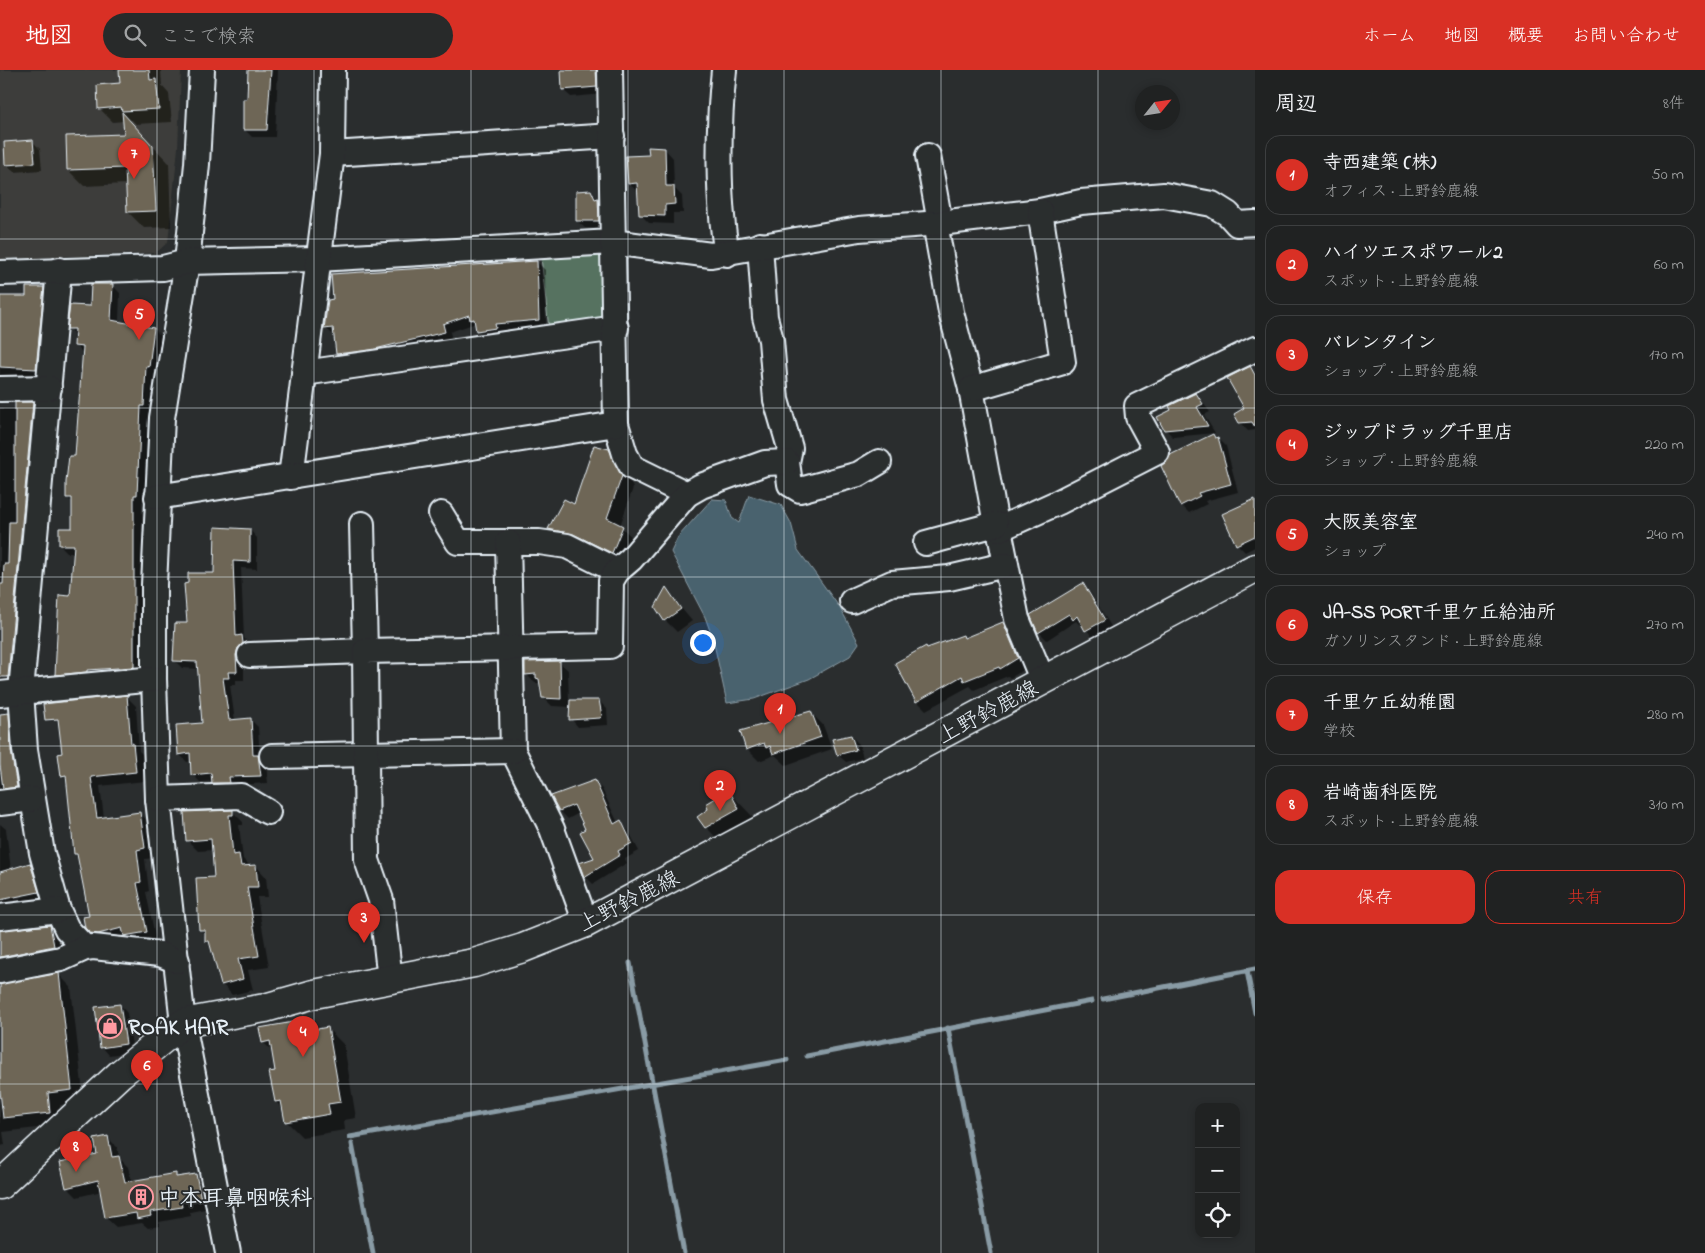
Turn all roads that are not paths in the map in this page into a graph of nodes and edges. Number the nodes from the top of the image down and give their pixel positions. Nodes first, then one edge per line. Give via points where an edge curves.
1 (202, 70) edge
2 (333, 70) edge
3 (610, 70) edge
4 (724, 70) edge
5 (612, 136) junction
6 (332, 154) junction
7 (928, 156) dead end
8 (1040, 210) junction
9 (938, 223) junction
10 (1255, 223) edge
11 (612, 242) junction
12 (760, 245) junction
13 (727, 254) junction
14 (318, 259) junction
15 (187, 262) junction
16 (59, 270) junction
17 (0, 272) edge
18 (616, 328) junction
19 (1255, 349) edge
20 (304, 373) junction
21 (48, 388) junction
22 (0, 389) edge
23 (971, 389) junction
24 (616, 424) junction
25 (786, 462) junction
26 (879, 462) dead end
27 (291, 477) junction
28 (687, 494) junction
29 (158, 497) junction
30 (441, 514) dead end
31 (362, 524) dead end
32 (998, 526) junction
33 (508, 542) junction
34 (926, 543) dead end
35 (1005, 565) junction
36 (1255, 568) edge
37 (617, 571) junction
38 (852, 601) dead end
39 (511, 648) junction
40 (365, 652) junction
41 (250, 655) dead end
42 (154, 678) junction
43 (1043, 681) junction
44 (11, 693) edge
45 (513, 751) junction
46 (365, 755) junction
47 (272, 756) dead end
48 (32, 799) junction
49 (158, 799) junction
50 (0, 803) edge
51 (268, 812) dead end
52 (58, 910) junction
53 (0, 917) edge
54 (586, 923) junction
55 (85, 948) junction
56 (177, 961) junction
57 (0, 971) edge
58 (390, 980) junction
59 (183, 1023) junction
60 (0, 1185) edge
61 (228, 1253) edge

1 - 15 street
2 - 6 street
3 - 5 street
4 - 13 street via 720,138
5 - 6 street
5 - 11 street
6 - 14 street
7 - 9 street
8 - 9 street
8 - 10 street via 1081,202 1164,195 1212,204 1237,224
8 - 23 street via 1063,362
9 - 12 street via 859,229
9 - 23 street via 951,312
11 - 13 street via 711,255
11 - 14 street
11 - 18 street
12 - 13 street
12 - 25 street via 776,400 790,448
14 - 15 street
14 - 20 street
15 - 16 street via 164,268
15 - 29 street via 162,418
16 - 17 street
16 - 21 street
18 - 20 street
18 - 24 street
19 - 32 street via 1137,406 1138,417 1157,452 1059,502
20 - 27 street
21 - 22 street
21 - 44 street
23 - 32 street
24 - 27 street
24 - 28 street via 632,467
25 - 26 street via 790,484 800,490 859,474
25 - 28 street via 765,463
27 - 29 street
28 - 37 street via 631,560
29 - 42 street
30 - 33 street via 458,542
31 - 40 street
32 - 34 street
32 - 35 street
33 - 37 street via 567,546
33 - 39 street
35 - 38 street via 948,578 892,584
35 - 43 street via 1017,619
36 - 43 main road, 上野鈴鹿線
37 - 39 street via 611,581 610,646
39 - 40 street
39 - 45 street
40 - 41 street
40 - 46 street
42 - 44 street
42 - 49 street
43 - 54 main road, 上野鈴鹿線
44 - 48 street via 25,750
45 - 46 street
45 - 54 street via 552,829
46 - 47 street
46 - 58 street via 366,860 381,900
48 - 50 street
48 - 52 street via 42,853
49 - 51 street via 241,796
49 - 56 street
52 - 53 street
52 - 55 street via 67,929
54 - 58 main road, 上野鈴鹿線 via 531,946 474,963
55 - 56 street via 160,954
55 - 57 street via 61,959
56 - 59 street
58 - 59 main road, 上野鈴鹿線
59 - 60 main road, 上野鈴鹿線 via 120,1074
59 - 61 street

